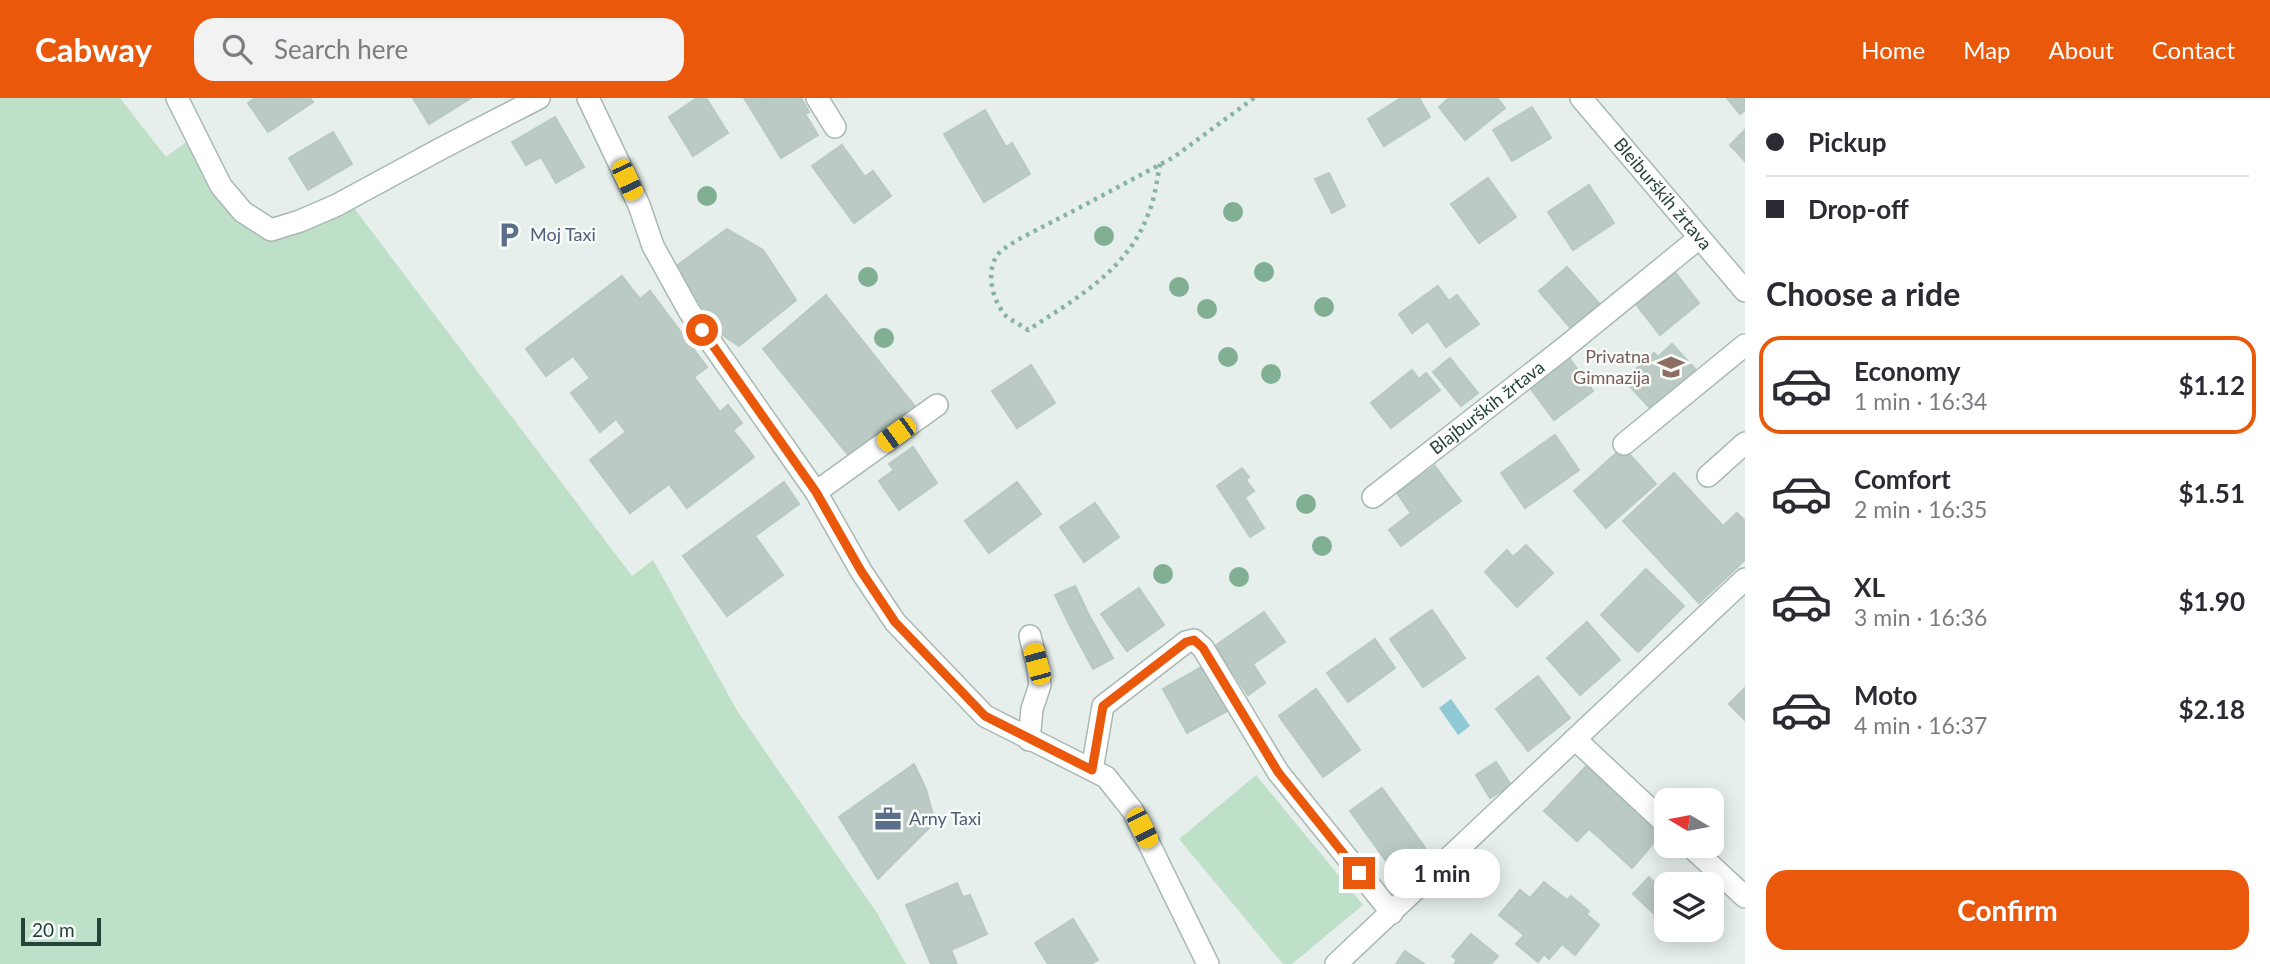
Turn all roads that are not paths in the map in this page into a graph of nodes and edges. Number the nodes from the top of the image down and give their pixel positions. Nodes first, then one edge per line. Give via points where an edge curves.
1 (177, 98) edge
2 (539, 98) edge
3 (588, 98) edge
4 (817, 98) edge
5 (1581, 98) edge
6 (498, 107) edge
7 (835, 127) dead end
8 (1699, 238) junction
9 (1745, 292) edge
10 (1745, 345) edge
11 (936, 405) dead end
12 (1745, 443) edge
13 (1624, 444) dead end
14 (1708, 476) dead end
15 (816, 492) junction
16 (1373, 497) dead end
17 (1745, 579) edge
18 (1030, 636) dead end
19 (1575, 739) junction
20 (1029, 740) junction
21 (1092, 770) junction
22 (1654, 813) edge
23 (1703, 858) edge
24 (1745, 897) edge
25 (1392, 913) junction
26 (1208, 964) edge
27 (1336, 964) edge

1 - 6 street via 221,186 243,212 271,230 337,205
2 - 6 street
3 - 15 street via 639,205 653,246 689,311
4 - 7 street
5 - 8 street, Bleiburških žrtava
8 - 9 street, Bleiburških žrtava
8 - 16 street, Blajburških žrtava
10 - 13 street
11 - 15 street
12 - 14 street
15 - 20 street via 895,622 985,716
17 - 19 street
18 - 20 street via 1040,685
19 - 22 street
19 - 25 street
20 - 21 street
21 - 25 street via 1103,706 1194,640 1278,772
21 - 26 street via 1106,777 1133,811
23 - 24 street
25 - 27 street

